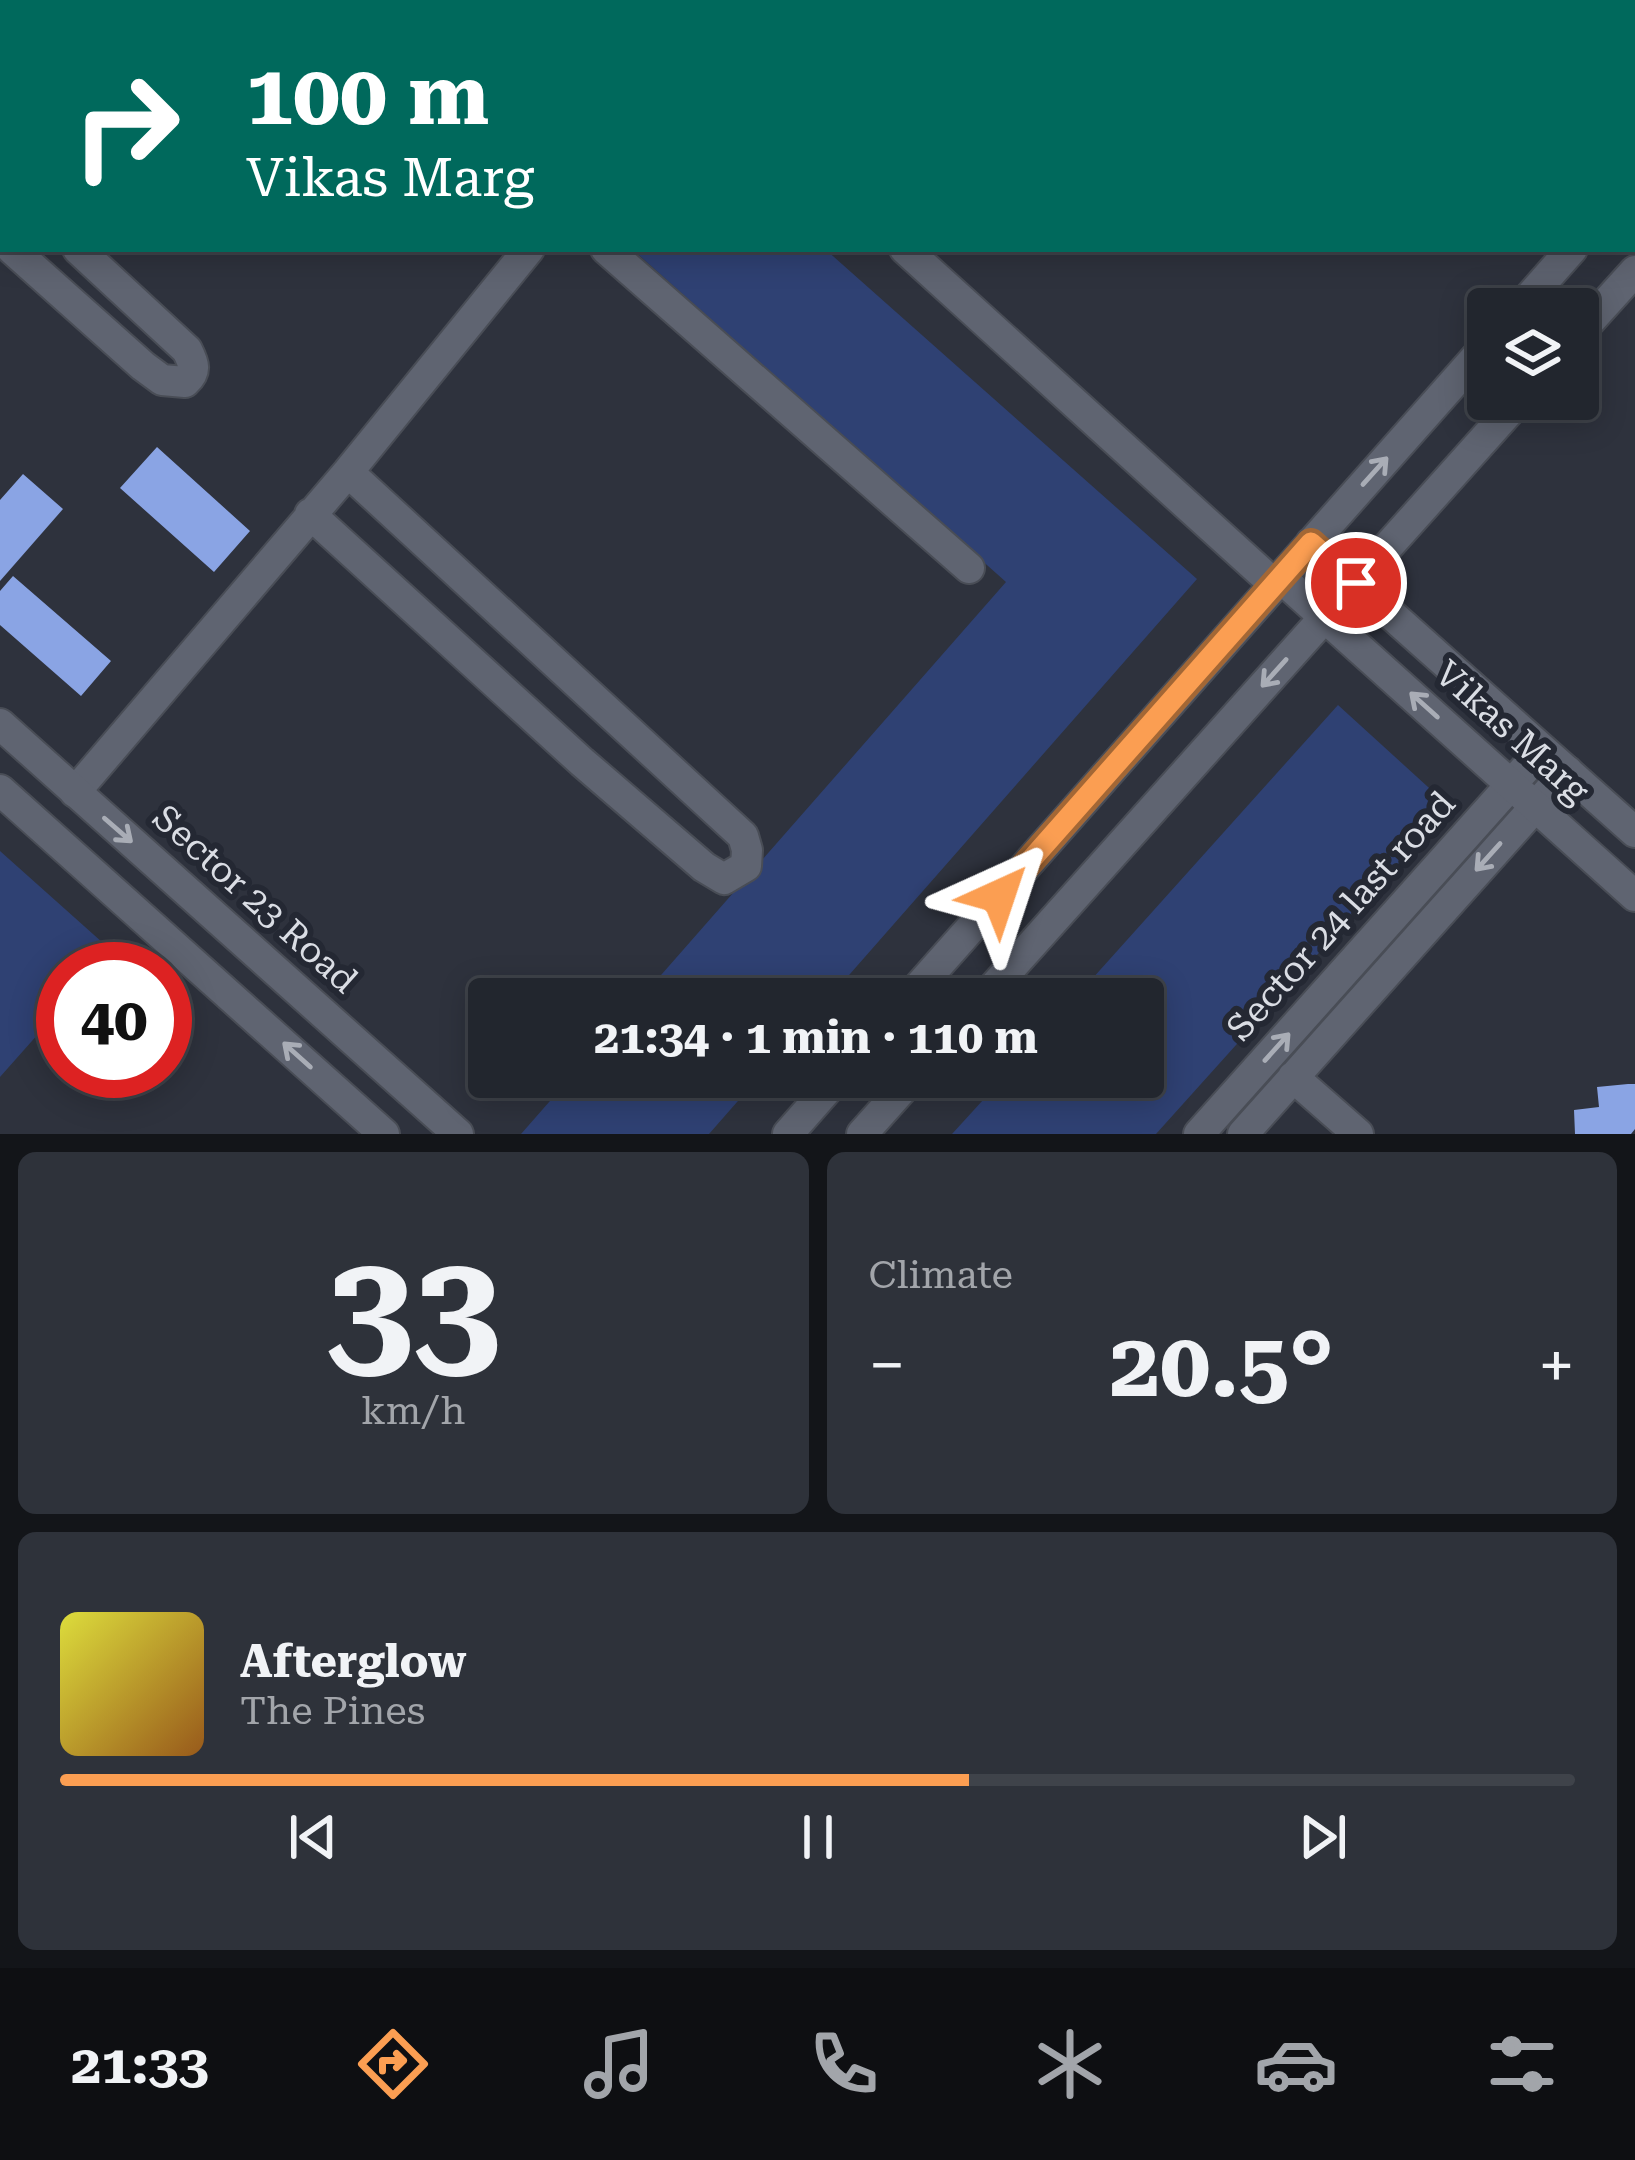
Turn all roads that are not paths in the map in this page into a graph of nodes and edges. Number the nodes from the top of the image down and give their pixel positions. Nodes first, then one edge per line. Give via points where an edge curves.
1 (16, 252) edge
2 (81, 252) edge
3 (527, 252) edge
4 (609, 252) edge
5 (908, 252) edge
6 (1569, 252) edge
7 (1635, 271) edge
8 (1538, 288) edge
9 (1599, 311) edge
10 (1467, 368) edge
11 (1501, 420) edge
12 (348, 472) junction
13 (310, 514) junction
14 (1311, 543) junction
15 (969, 568) dead end
16 (1278, 581) junction
17 (1356, 583) junction
18 (1325, 616) junction
19 (0, 724) edge
20 (1543, 750) junction
21 (1567, 771) junction
22 (1511, 784) junction
23 (0, 790) edge
24 (75, 792) junction
25 (1534, 805) junction
26 (1635, 832) edge
27 (1635, 896) edge
28 (927, 978) edge
29 (1002, 978) edge
30 (1293, 1077) junction
31 (820, 1098) edge
32 (894, 1098) edge
33 (426, 1123) edge
34 (384, 1134) edge
35 (457, 1134) edge
36 (788, 1134) edge
37 (862, 1134) edge
38 (1199, 1134) edge
39 (1243, 1134) edge
40 (1358, 1134) edge

1 - 2 street via 143,366 162,380 185,382 194,365 187,350
3 - 12 street
4 - 15 street
5 - 16 street, Vikas Marg
6 - 8 street
7 - 9 street
14 -> 10 street
11 - 17 street
12 - 13 street
12 - 13 street via 742,836 746,866 724,879 704,867
13 - 24 street
14 - 16 street
14 - 17 street, Vikas Marg
16 - 18 street, Vikas Marg
16 - 28 street
17 - 18 street
17 - 20 street, Vikas Marg
22 -> 18 street, Vikas Marg
18 -> 29 street
19 - 24 street, Sector 23 Road
20 - 21 street, Vikas Marg
20 - 22 street, Sector 24 last road
21 - 25 street, Sector 24 last road
21 - 26 street, Vikas Marg
22 - 25 street, Vikas Marg
38 -> 22 street, Sector 24 last road
34 -> 23 street
24 -> 33 street, Sector 23 Road
25 - 27 street, Vikas Marg
25 -> 30 street, Sector 24 last road
30 - 39 street, Sector 24 last road
30 - 40 street
31 - 36 street
32 - 37 street
33 - 35 street, Sector 23 Road

